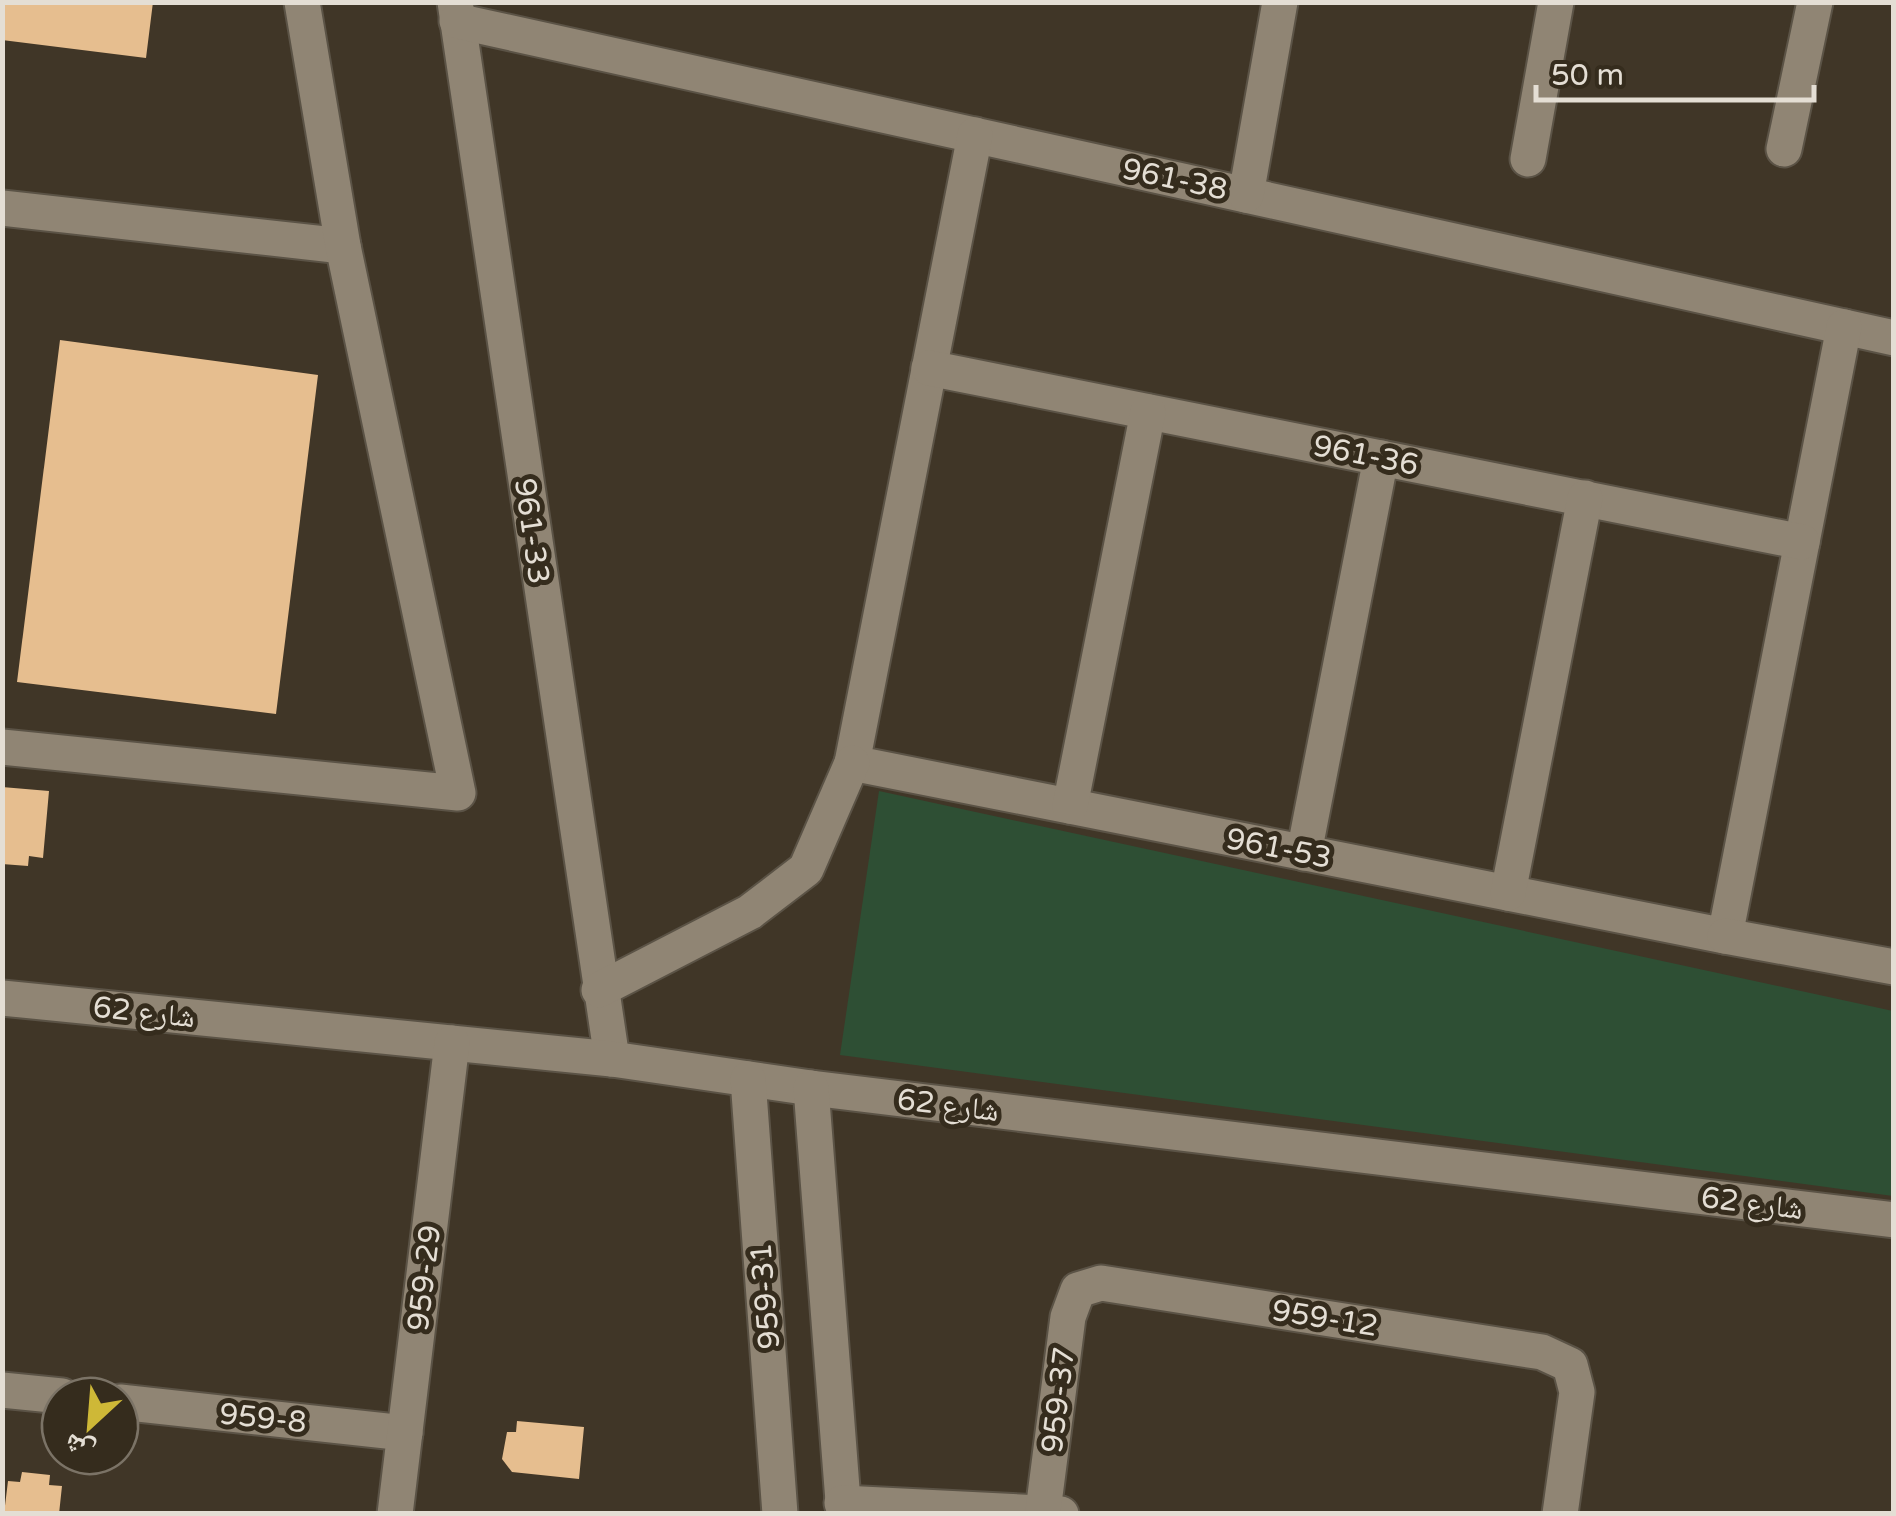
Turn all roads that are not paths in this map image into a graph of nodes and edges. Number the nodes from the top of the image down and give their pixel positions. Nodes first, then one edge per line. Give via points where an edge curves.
1 (302, 2) edge
2 (1280, 2) edge
3 (1556, 2) edge
4 (1815, 2) edge
5 (456, 12) edge
6 (975, 135) junction
7 (1784, 149) dead end
8 (1528, 159) dead end
9 (1246, 195) junction
10 (2, 208) edge
11 (343, 246) junction
12 (1844, 327) junction
13 (1894, 338) edge
14 (929, 368) junction
15 (1148, 412) junction
16 (1382, 458) junction
17 (1585, 498) junction
18 (1802, 542) junction
19 (2, 747) edge
20 (852, 763) junction
21 (1070, 806) junction
22 (1304, 853) junction
23 (1508, 893) junction
24 (1725, 936) junction
25 (1894, 967) edge
26 (599, 990) junction
27 (2, 998) edge
28 (452, 1043) junction
29 (612, 1059) junction
30 (748, 1079) junction
31 (811, 1088) junction
32 (1894, 1220) edge
33 (1078, 1290) joint
34 (2, 1390) edge
35 (40, 1394) edge
36 (140, 1404) edge
37 (405, 1433) junction
38 (843, 1508) edge
39 (1052, 1512) edge
40 (395, 1514) edge
41 (780, 1514) edge
42 (1560, 1514) edge

1 - 11 street
2 - 9 street
3 - 8 street
4 - 7 street
5 - 6 street, 961-38
5 - 26 street, 961-33
6 - 9 street, 961-38
6 - 14 street
9 - 12 street, 961-38
10 - 11 street
11 - 19 street via 458,792
12 - 13 street, 961-38
12 - 18 street
14 - 15 street, 961-36
14 - 20 street
15 - 16 street, 961-36
15 - 21 street
16 - 17 street, 961-36
16 - 22 street
17 - 18 street, 961-36
17 - 23 street
18 - 24 street
20 - 21 street, 961-53
20 - 26 street via 806,869 750,912
21 - 22 street, 961-53
22 - 23 street, 961-53
23 - 24 street, 961-53
24 - 25 street, 961-53
26 - 29 street, 961-33
27 - 28 street, شارع 62
28 - 29 street, شارع 62
28 - 37 street, 959-29
29 - 30 street, شارع 62
30 - 31 street, شارع 62
30 - 41 street, 959-31
31 - 32 street, شارع 62
31 - 38 street, 959-31
33 - 39 street, 959-37 via 1068,1317
33 - 42 street, 959-12 via 1101,1283 1542,1352 1570,1365 1577,1392
34 - 35 street
36 - 37 street, 959-8
37 - 40 street, 959-29
38 - 39 street

